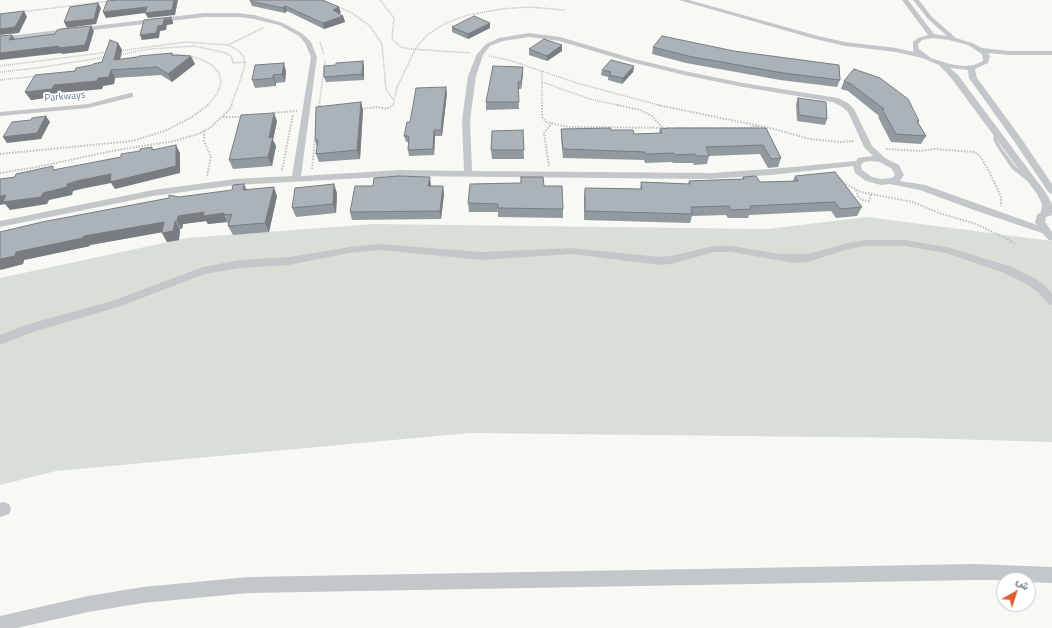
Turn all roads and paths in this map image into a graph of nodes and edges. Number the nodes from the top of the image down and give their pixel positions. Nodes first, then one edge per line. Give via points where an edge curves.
1 (323, 0) edge
2 (380, 0) edge
3 (682, 0) edge
4 (905, 0) edge
5 (916, 0) edge
6 (112, 1) edge
7 (565, 10) dead end
8 (15, 12) edge
9 (932, 36) junction
10 (316, 37) dead end
11 (0, 39) edge
12 (957, 39) junction
13 (915, 43) junction
14 (416, 48) junction
15 (886, 48) junction
16 (981, 50) junction
17 (1052, 53) edge
18 (480, 54) junction
19 (114, 56) edge
20 (923, 56) junction
21 (109, 57) edge
22 (993, 61) junction
23 (1052, 61) edge
24 (246, 62) dead end
25 (942, 64) junction
26 (971, 68) junction
27 (542, 71) junction
28 (0, 72) edge
29 (542, 82) junction
30 (130, 95) dead end
31 (394, 100) junction
32 (296, 105) dead end
33 (358, 109) edge
34 (306, 110) junction
35 (294, 111) junction
36 (319, 111) junction
37 (325, 111) edge
38 (0, 114) edge
39 (268, 114) edge
40 (223, 117) dead end
41 (246, 117) edge
42 (552, 123) junction
43 (760, 126) junction
44 (663, 128) junction
45 (204, 131) dead end
46 (315, 140) edge
47 (865, 142) junction
48 (866, 158) junction
49 (882, 160) junction
50 (858, 163) junction
51 (825, 167) junction
52 (898, 170) junction
53 (278, 172) dead end
54 (468, 174) junction
55 (556, 175) junction
56 (864, 176) junction
57 (214, 177) dead end
58 (310, 177) junction
59 (296, 178) junction
60 (892, 182) junction
61 (856, 190) junction
62 (929, 190) junction
63 (1052, 191) edge
64 (871, 195) junction
65 (997, 208) dead end
66 (1046, 214) edge
67 (1004, 217) junction
68 (0, 224) edge
69 (1048, 235) edge
70 (1015, 244) dead end
71 (1052, 300) edge
72 (0, 340) edge
73 (1052, 574) edge
74 (0, 624) edge

1 - 31 path via 352,13 370,26 382,44 386,90
2 - 14 path via 394,18 393,41 404,48
3 - 15 street via 817,38
4 - 9 street
5 - 12 street via 936,23
6 - 8 path
7 - 14 path via 538,7 510,8 468,15 446,22 433,30
9 - 12 street
9 - 13 street via 920,38
10 - 36 path via 323,48 325,61
11 - 34 street via 198,15 238,15 268,20 300,35 312,50 313,65
12 - 16 street
13 - 15 street
13 - 20 street via 916,50
14 - 18 path
14 - 31 path via 397,87
15 - 20 street
16 - 17 street
16 - 22 street
18 - 27 path
18 - 47 street via 488,45 501,39 540,35 684,74 829,98 849,108
18 - 54 street via 468,97
19 - 24 path via 149,49 194,46 226,53 233,58 233,63
20 - 25 street
21 - 28 path
22 - 23 street
22 - 26 street
25 - 26 street
25 - 66 street via 955,77 1045,198
26 - 63 street via 975,82
27 - 29 path
27 - 43 path via 662,106
29 - 42 path via 542,117 546,122
29 - 44 path via 590,99 640,110 652,116
30 - 38 street, Parkways via 88,106
31 - 33 path via 393,106 387,109
32 - 35 path
34 - 35 path
34 - 36 path
34 - 59 street
35 - 39 path
35 - 53 path via 283,169
36 - 37 path
40 - 41 path
42 - 44 path via 568,127
42 - 55 path via 544,136 550,167 556,167
43 - 44 path
43 - 47 path via 819,140
45 - 57 path via 204,141 211,157 206,178
46 - 58 path
47 - 48 street
47 - 49 street
47 - 65 path via 872,142 876,149 966,150 978,154 1000,194 1001,204 1000,208
48 - 49 street
48 - 50 street
49 - 52 street
50 - 51 street
50 - 56 street via 857,168
51 - 55 street via 711,176
51 - 56 street
51 - 61 path
52 - 60 street via 899,177
52 - 62 street
54 - 55 street
54 - 58 street via 400,173
56 - 60 street via 881,182
58 - 59 street
59 - 68 street via 179,188
60 - 62 street
61 - 64 path
61 - 64 path via 862,200 869,200
62 - 67 street
64 - 70 path via 914,202 980,226
66 - 67 street via 1023,219
66 - 69 street via 1041,226
67 - 69 street
71 - 72 street via 1032,282 1008,270 948,250 905,243 866,243 795,259 731,249 659,261 579,252 481,256 381,247 209,270 114,304 52,321
73 - 74 street via 975,572 248,585 143,595 88,604

